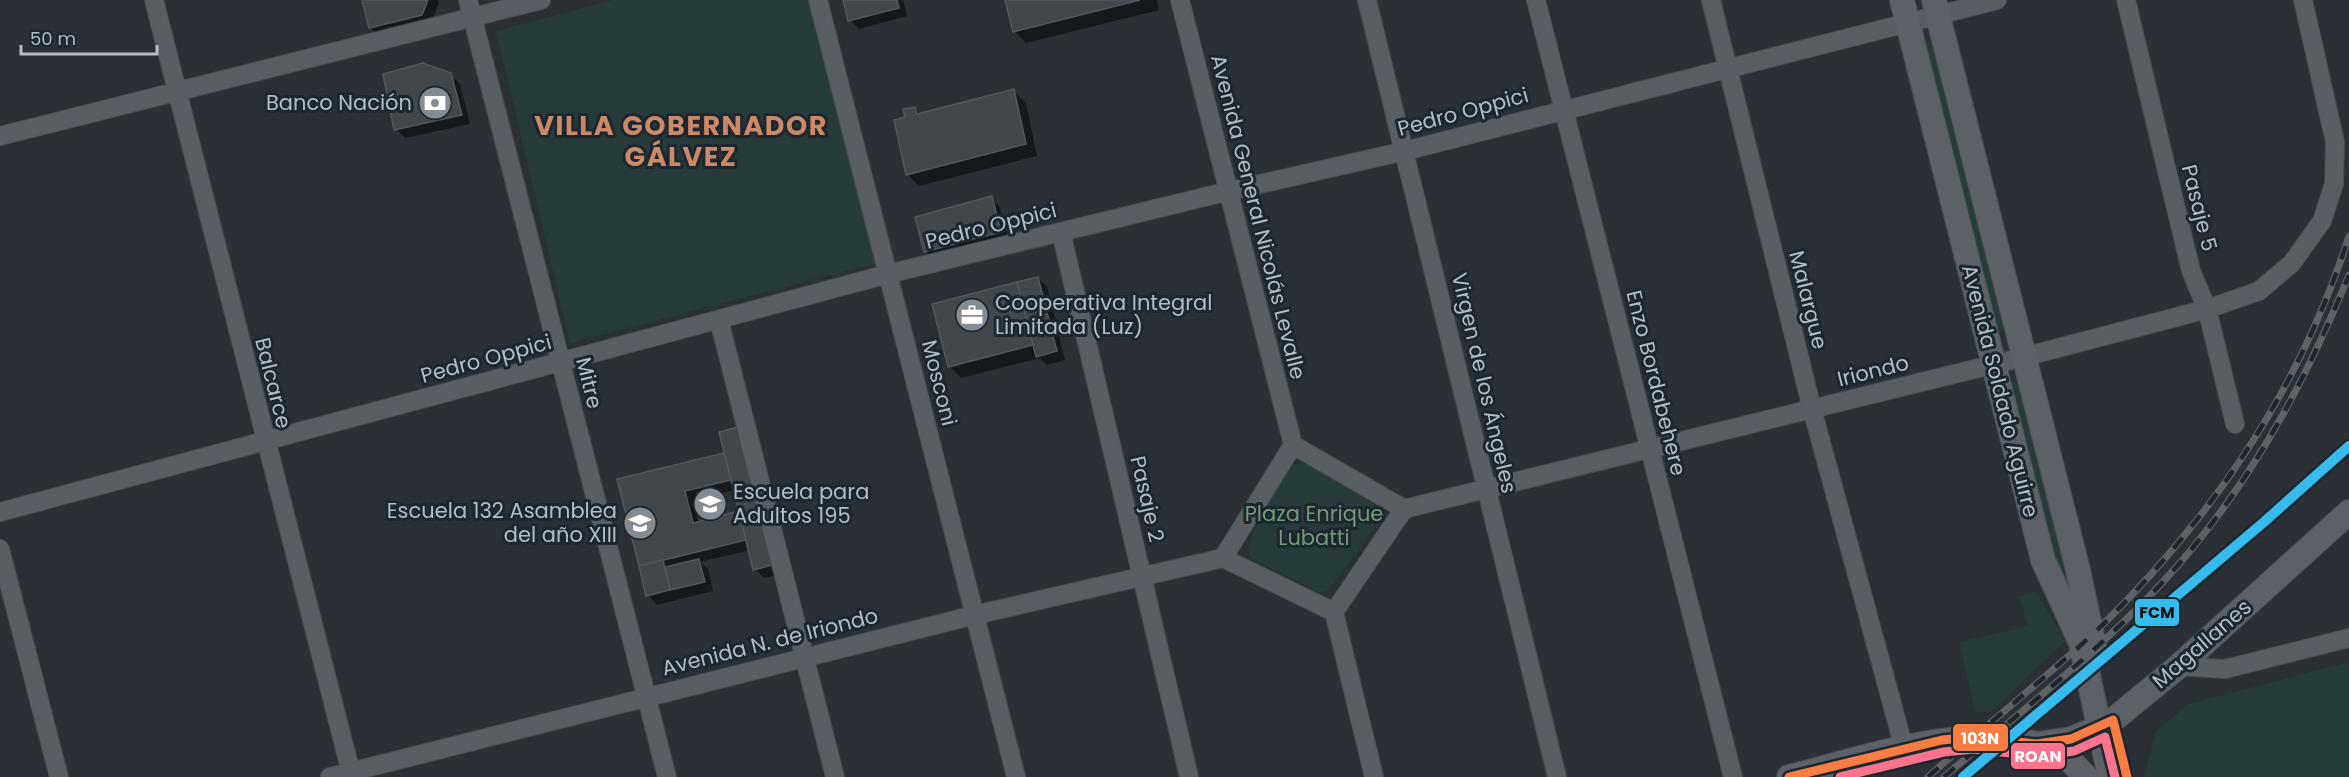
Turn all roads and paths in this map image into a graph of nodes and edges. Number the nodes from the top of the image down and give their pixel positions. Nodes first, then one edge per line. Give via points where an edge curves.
1 (154, 0) edge
2 (541, 0) edge
3 (818, 0) edge
4 (1180, 0) edge
5 (1367, 0) edge
6 (1536, 0) edge
7 (1711, 0) edge
8 (1997, 0) edge
9 (2126, 0) edge
10 (2303, 0) edge
11 (1936, 7) edge
12 (470, 9) edge
13 (1905, 11) edge
14 (1728, 69) junction
15 (177, 91) junction
16 (1564, 109) junction
17 (0, 136) edge
18 (1405, 151) junction
19 (1228, 191) junction
20 (1061, 232) junction
21 (888, 274) junction
22 (2207, 309) junction
23 (719, 320) junction
24 (2024, 357) junction
25 (561, 363) junction
26 (1994, 364) junction
27 (1812, 409) junction
28 (2235, 424) dead end
29 (264, 441) junction
30 (1293, 444) junction
31 (1650, 449) junction
32 (1486, 489) junction
33 (1404, 508) junction
34 (0, 512) edge
35 (2349, 512) edge
36 (0, 549) edge
37 (1222, 558) junction
38 (1142, 577) junction
39 (1334, 612) junction
40 (975, 615) junction
41 (2349, 638) edge
42 (804, 657) junction
43 (2179, 666) junction
44 (646, 696) junction
45 (2106, 723) junction
46 (2037, 744) junction
47 (1904, 748) junction
48 (351, 774) edge
49 (58, 777) edge
50 (330, 777) edge
51 (667, 777) edge
52 (835, 777) edge
53 (1016, 777) edge
54 (1189, 777) edge
55 (1374, 777) edge
56 (1557, 777) edge
57 (1733, 777) edge
58 (1789, 777) edge
59 (2086, 777) edge
60 (2110, 777) edge
61 (2127, 777) edge

1 - 15 street, Balcarce
2 - 12 street
3 - 21 street, Mosconi
4 - 19 street, Avenida General Nicolás Levalle
5 - 18 street, Virgen de los Ángeles
6 - 16 street, Enzo Bordabehere
7 - 14 street, Malargue
8 - 11 street, Pedro Oppici
9 - 22 street, Pasaje 5 via 2191,271
10 - 22 street, Iriondo via 2335,142 2334,184 2322,221 2292,262 2259,291
11 - 13 street, Pedro Oppici
11 - 24 main road, Avenida Soldado Aguirre
12 - 15 street
12 - 25 street, Mitre
13 - 14 street, Pedro Oppici
13 - 26 main road, Avenida Soldado Aguirre
14 - 16 street, Pedro Oppici
14 - 27 street, Malargue
15 - 17 street
15 - 29 street, Balcarce
16 - 18 street, Pedro Oppici
16 - 31 street, Enzo Bordabehere
18 - 19 street, Pedro Oppici
18 - 32 street, Virgen de los Ángeles
19 - 20 street, Pedro Oppici
19 - 30 street, Avenida General Nicolás Levalle
20 - 21 street, Pedro Oppici
20 - 38 street, Pasaje 2
21 - 23 street, Pedro Oppici
21 - 40 street, Mosconi
22 - 24 street, Iriondo
22 - 28 street, Pasaje 5
23 - 25 street, Pedro Oppici
23 - 42 street
24 - 26 street, Iriondo
24 - 45 main road, Avenida Soldado Aguirre
25 - 29 street, Pedro Oppici
25 - 44 street, Mitre
26 - 27 street, Iriondo
26 - 45 main road, Avenida Soldado Aguirre via 2043,560 2081,644
27 - 31 street, Iriondo
27 - 47 street, Malargue
29 - 34 street, Pedro Oppici
29 - 48 street, Balcarce
30 - 33 street
30 - 37 street
31 - 32 street, Iriondo
31 - 57 street, Enzo Bordabehere
32 - 33 street, Iriondo
32 - 56 street, Virgen de los Ángeles
33 - 39 street
35 - 43 main road, Magallanes
36 - 49 street
37 - 38 street, Avenida N. de Iriondo
37 - 39 street
38 - 40 street, Avenida N. de Iriondo
38 - 54 street, Pasaje 2
39 - 55 street
40 - 42 street, Avenida N. de Iriondo
40 - 53 street, Mosconi
41 - 43 street via 2225,669
42 - 44 street, Avenida N. de Iriondo
42 - 52 street
43 - 45 main road, Magallanes
44 - 48 street, Avenida N. de Iriondo
44 - 51 street, Mitre
45 - 46 main road, Magallanes via 2071,739
45 - 60 main road, Avenida Soldado Aguirre
45 - 61 main road, Avenida Soldado Aguirre
46 - 47 main road via 1972,737
46 - 59 main road via 2064,756
47 - 58 main road
48 - 50 street, Avenida N. de Iriondo

